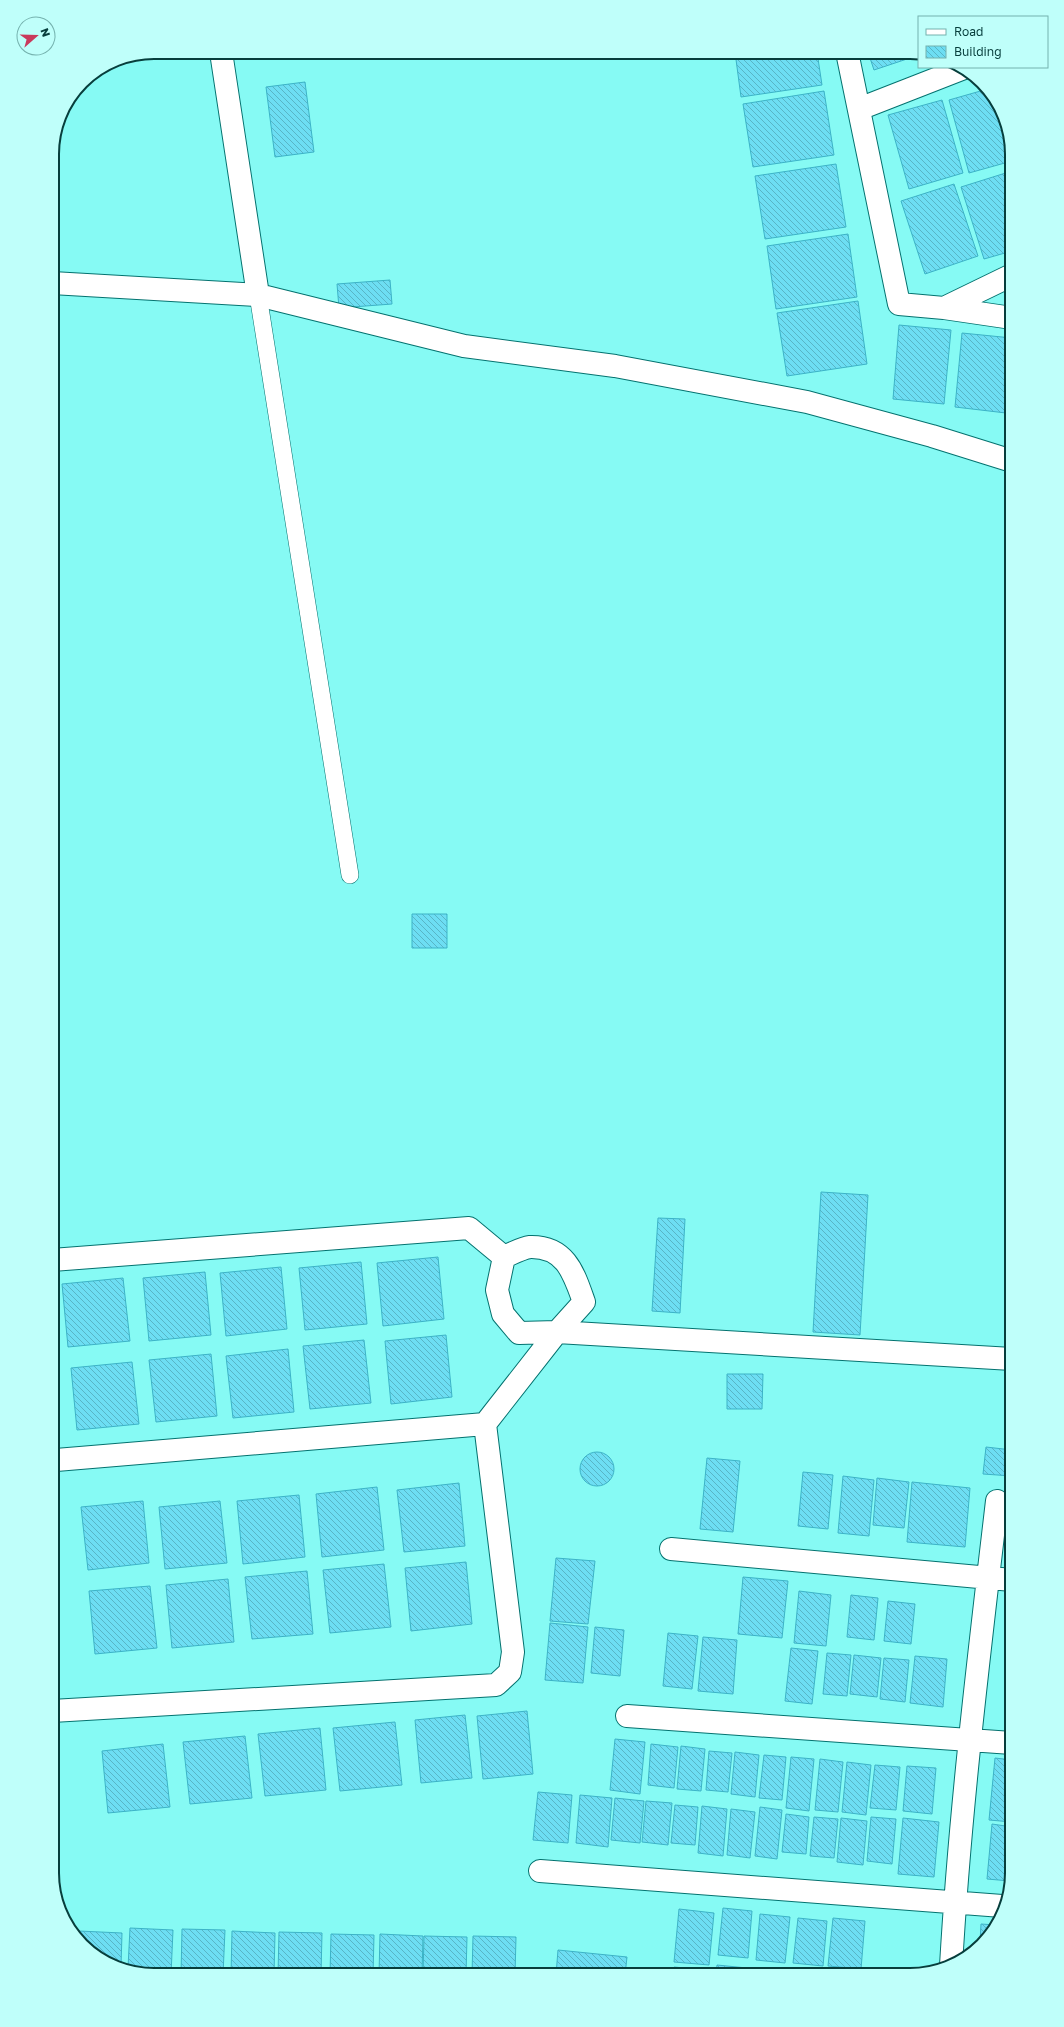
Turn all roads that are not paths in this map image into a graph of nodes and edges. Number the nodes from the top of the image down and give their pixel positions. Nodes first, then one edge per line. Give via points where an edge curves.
1 (222, 59) edge
2 (849, 59) edge
3 (956, 71) edge
4 (859, 109) junction
5 (1005, 278) edge
6 (59, 283) edge
7 (258, 295) junction
8 (944, 308) junction
9 (1005, 317) edge
10 (1005, 459) edge
11 (350, 875) dead end
12 (504, 1257) junction
13 (59, 1259) edge
14 (556, 1332) junction
15 (1005, 1359) edge
16 (485, 1424) junction
17 (59, 1460) edge
18 (997, 1501) dead end
19 (671, 1549) dead end
20 (988, 1578) junction
21 (1005, 1579) edge
22 (59, 1711) edge
23 (627, 1716) dead end
24 (970, 1740) junction
25 (1005, 1742) edge
26 (540, 1871) dead end
27 (955, 1902) junction
28 (999, 1906) edge
29 (951, 1959) edge

1 - 7 street
2 - 4 street
3 - 4 street
4 - 8 street via 899,304
5 - 8 street
6 - 7 street
7 - 10 street via 464,346 615,366 807,402
7 - 11 lane
8 - 9 street
12 - 13 street via 469,1228
12 - 14 street via 497,1290 503,1314 519,1333
12 - 14 street via 529,1247 554,1250 573,1270 584,1302
14 - 15 street
14 - 16 street
16 - 17 street
16 - 22 street via 513,1652 510,1672 496,1685
18 - 20 street
19 - 20 street
20 - 21 street
20 - 24 street
23 - 24 street
24 - 25 street
24 - 27 street
26 - 27 street
27 - 28 street
27 - 29 street

